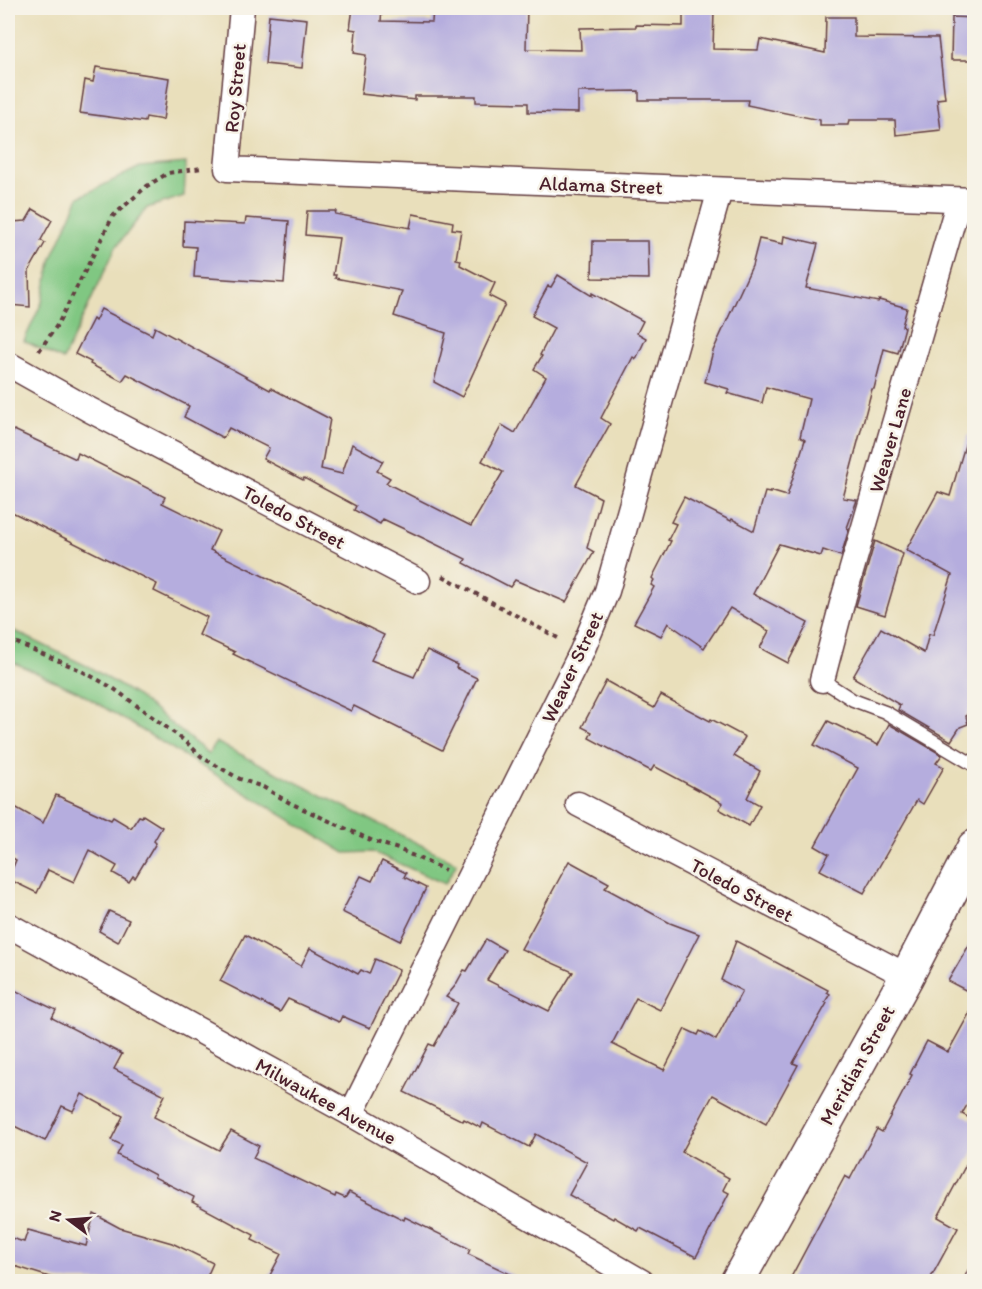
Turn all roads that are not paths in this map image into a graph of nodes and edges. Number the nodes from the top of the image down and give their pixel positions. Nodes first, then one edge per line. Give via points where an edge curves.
1 (242, 8) edge
2 (227, 169) joint
3 (720, 190) junction
4 (967, 200) edge
5 (15, 369) edge
6 (418, 581) road end
7 (822, 680) joint
8 (975, 765) edge
9 (578, 804) dead end
10 (975, 847) edge
11 (8, 925) edge
12 (907, 976) junction
13 (351, 1114) junction
14 (975, 1273) edge
15 (642, 1281) edge
16 (737, 1281) edge
17 (970, 1281) edge

1 - 2 street, Roy Street
2 - 3 street, Aldama Street
3 - 4 street, Aldama Street
3 - 13 street, Weaver Street via 608,591 582,651
4 - 7 street, Weaver Lane via 844,596
5 - 6 street, Toledo Street
7 - 8 lane
9 - 12 street, Toledo Street
10 - 12 street, Meridian Street
11 - 13 street, Milwaukee Avenue
12 - 16 street, Meridian Street
13 - 15 street, Milwaukee Avenue
14 - 17 lane

